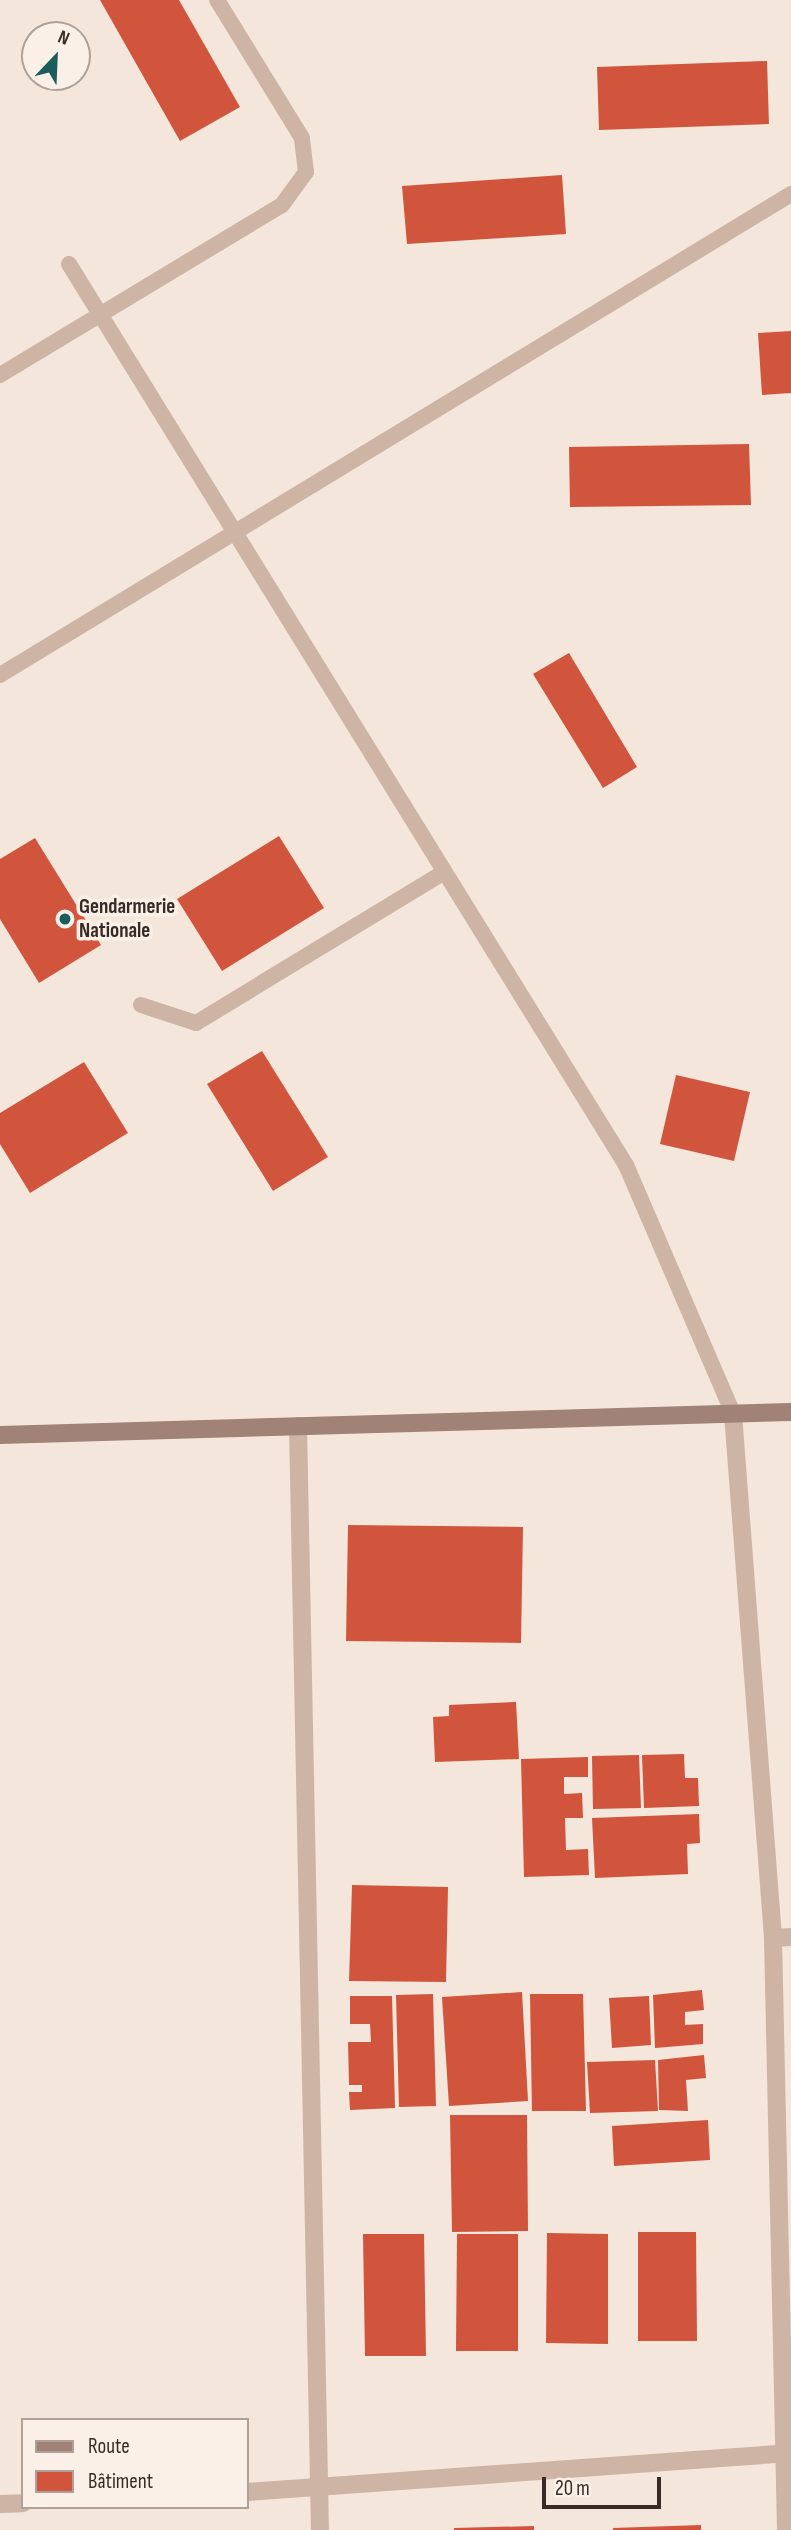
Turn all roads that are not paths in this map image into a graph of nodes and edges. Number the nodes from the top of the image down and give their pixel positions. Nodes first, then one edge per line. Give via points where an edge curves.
1 (218, 0) edge
2 (791, 194) edge
3 (69, 264) dead end
4 (101, 317) junction
5 (0, 375) edge
6 (232, 535) junction
7 (0, 675) edge
8 (444, 872) junction
9 (141, 1005) dead end
10 (791, 1412) edge
11 (733, 1414) junction
12 (298, 1426) junction
13 (0, 1435) edge
14 (782, 1937) edge
15 (787, 2453) edge
16 (320, 2489) junction
17 (248, 2492) edge
18 (21, 2503) edge
19 (0, 2504) edge
20 (320, 2530) edge
21 (786, 2530) edge

1 - 4 lane via 302,138 306,172 282,205
2 - 6 lane
3 - 4 lane
4 - 5 lane
4 - 6 lane
6 - 7 lane
6 - 8 lane
8 - 9 lane via 196,1023
8 - 11 lane via 626,1165
10 - 11 street
11 - 12 street
11 - 14 street
12 - 13 street
12 - 16 street
14 - 15 street
15 - 16 street
15 - 21 street
16 - 17 street
16 - 20 street
18 - 19 street

